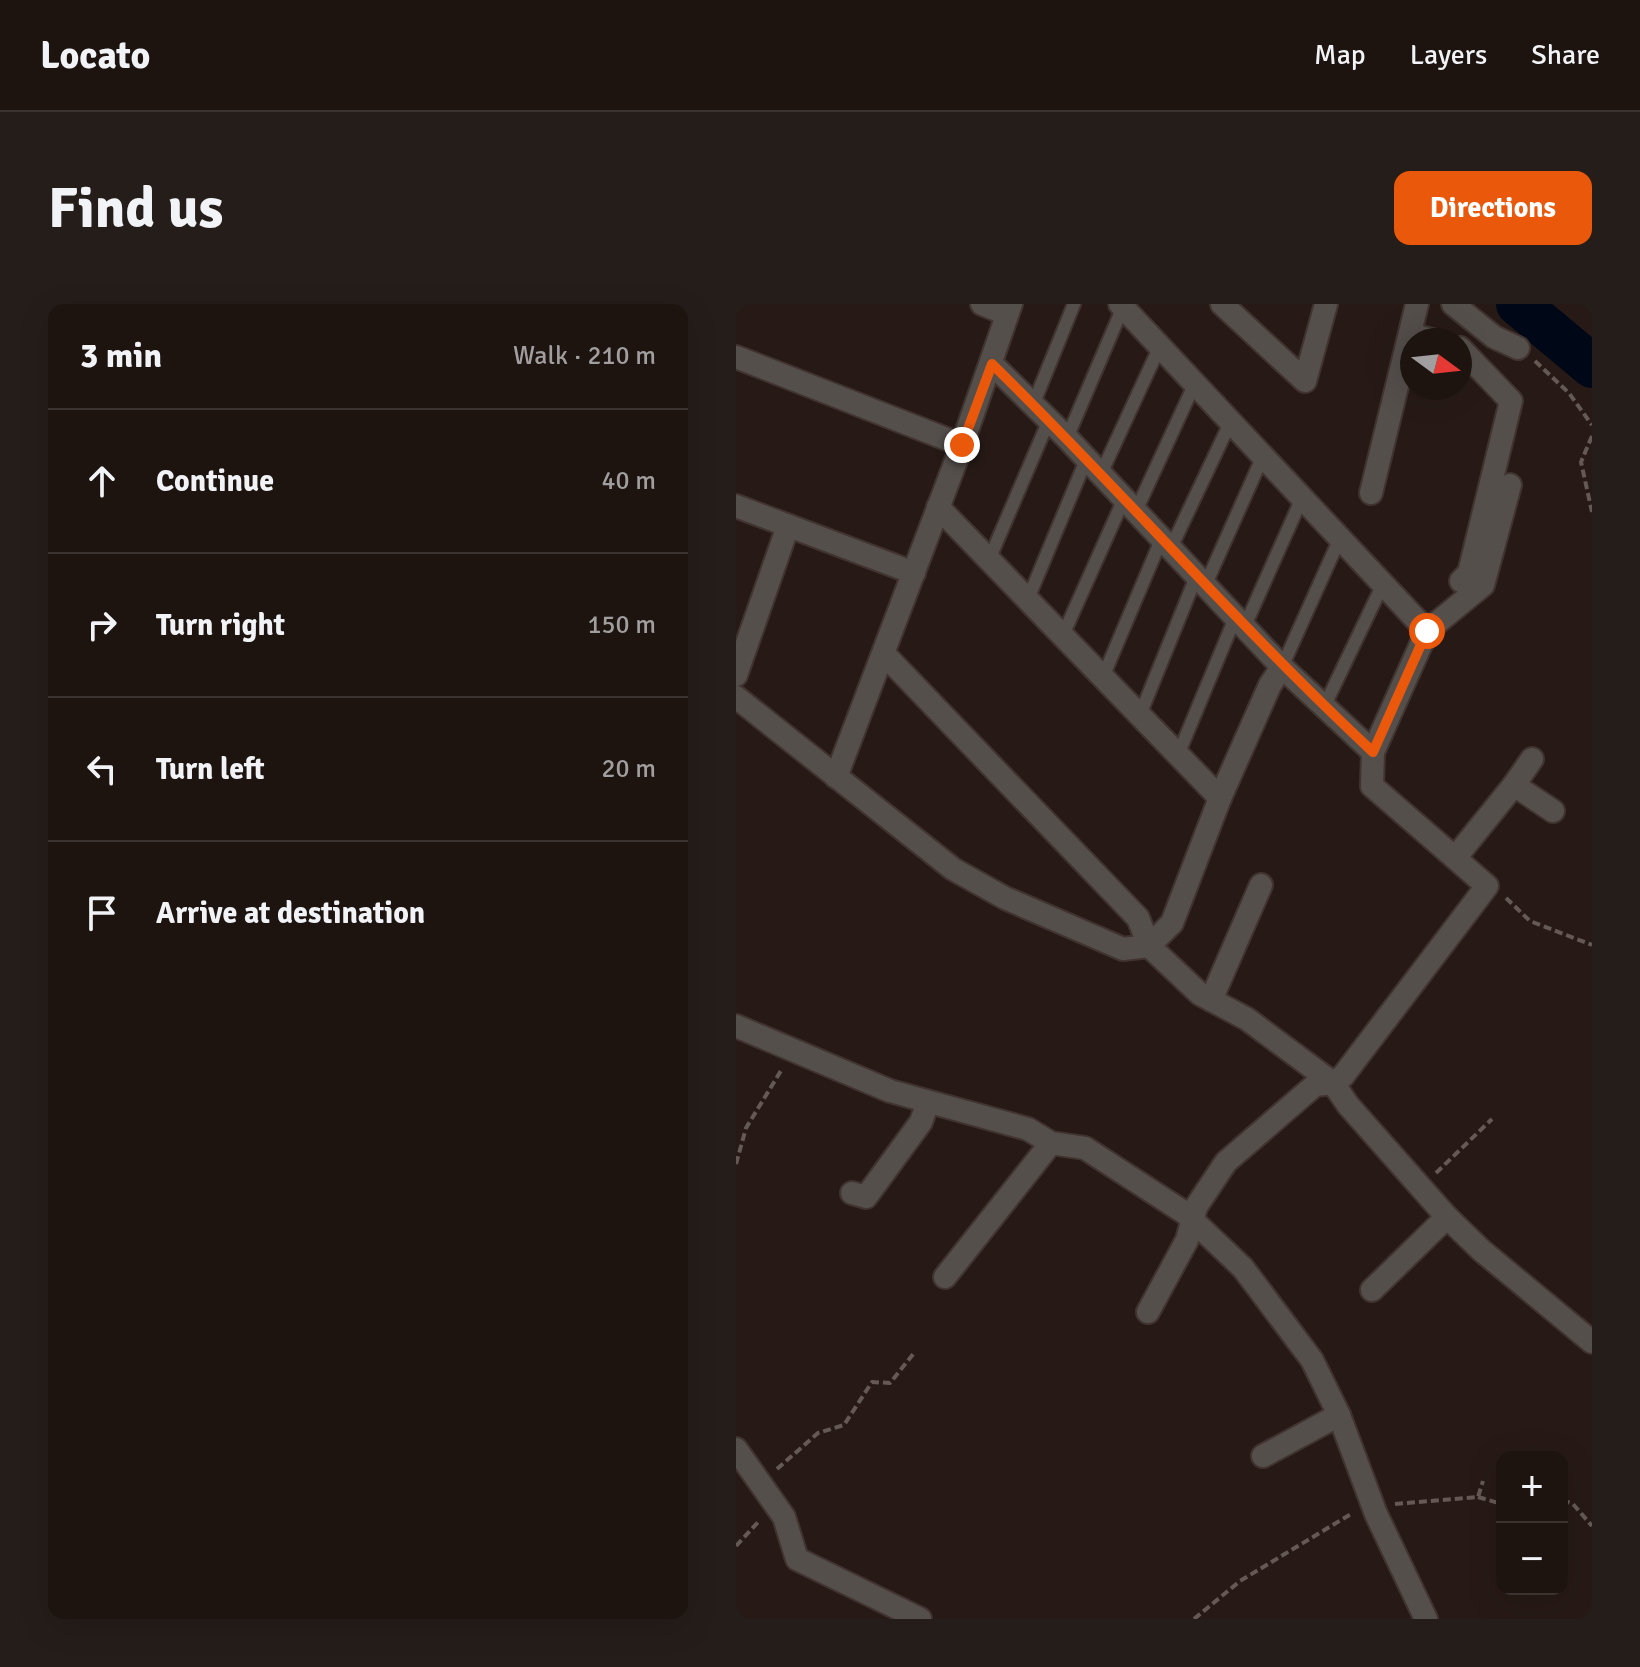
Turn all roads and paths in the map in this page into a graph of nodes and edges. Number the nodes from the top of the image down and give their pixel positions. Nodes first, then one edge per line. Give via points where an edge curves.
1 (982, 304) edge
2 (1074, 304) edge
3 (1222, 304) edge
4 (1326, 304) edge
5 (1417, 304) edge
6 (1453, 304) edge
7 (1586, 304) edge
8 (1122, 306) edge
9 (1009, 309) edge
10 (1592, 309) edge
11 (1420, 328) edge
12 (1160, 346) junction
13 (1518, 348) joint
14 (736, 357) edge
15 (1472, 360) edge
16 (992, 364) junction
17 (1195, 383) junction
18 (1401, 400) edge
19 (1041, 412) junction
20 (1231, 421) junction
21 (1592, 425) edge
22 (1592, 436) edge
23 (1067, 438) junction
24 (962, 445) junction
25 (1263, 456) junction
26 (1093, 468) junction
27 (1510, 485) dead end
28 (1371, 493) dead end
29 (1302, 498) junction
30 (736, 506) edge
31 (938, 507) junction
32 (1129, 507) junction
33 (1592, 512) edge
34 (788, 526) junction
35 (1340, 538) junction
36 (1165, 545) junction
37 (989, 560) junction
38 (914, 573) junction
39 (1461, 581) dead end
40 (1200, 582) junction
41 (1383, 584) junction
42 (1028, 599) junction
43 (1240, 623) junction
44 (1427, 631) junction
45 (1063, 635) junction
46 (884, 654) junction
47 (1282, 667) junction
48 (736, 675) edge
49 (1103, 677) junction
50 (736, 697) edge
51 (1324, 707) junction
52 (1140, 715) junction
53 (1373, 752) junction
54 (1178, 755) junction
55 (1532, 759) dead end
56 (836, 777) junction
57 (1514, 785) junction
58 (1220, 798) junction
59 (1553, 811) dead end
60 (1455, 858) junction
61 (1261, 885) dead end
62 (1487, 886) junction
63 (1592, 945) edge
64 (1149, 946) junction
65 (1211, 1000) junction
66 (736, 1026) edge
67 (795, 1051) junction
68 (1333, 1083) junction
69 (928, 1102) junction
70 (1492, 1119) dead end
71 (1051, 1143) junction
72 (736, 1164) edge
73 (1421, 1187) junction
74 (852, 1193) dead end
75 (1447, 1217) junction
76 (1191, 1220) junction
77 (945, 1277) dead end
78 (1372, 1290) dead end
79 (1148, 1312) dead end
80 (1592, 1342) edge
81 (914, 1353) dead end
82 (1339, 1415) junction
83 (736, 1449) edge
84 (1263, 1456) dead end
85 (1483, 1481) dead end
86 (1478, 1497) junction
87 (773, 1499) junction
88 (1496, 1502) edge
89 (1568, 1502) edge
90 (1376, 1514) junction
91 (1592, 1526) edge
92 (736, 1546) edge
93 (920, 1619) edge
94 (1194, 1619) edge
95 (1426, 1619) edge

1 - 9 street
2 - 19 lane
3 - 4 street via 1305,381
5 - 11 street
6 - 13 street via 1494,337
7 - 10 path
8 - 12 street
8 - 23 lane
9 - 16 street
12 - 17 street
12 - 26 lane
13 - 21 path via 1569,393
14 - 24 street
15 - 39 street via 1511,401 1469,573
16 - 19 street
16 - 24 street
17 - 20 street
17 - 32 lane
18 - 28 street
19 - 23 street
19 - 37 lane
20 - 25 street
20 - 36 lane
22 - 33 path via 1581,462
23 - 26 street
24 - 31 street
25 - 29 street
25 - 40 lane
26 - 32 street
26 - 42 lane
27 - 44 street via 1483,585
29 - 35 street
29 - 43 lane
30 - 34 street
31 - 37 street
31 - 38 street
32 - 36 street
32 - 45 lane
34 - 38 street
34 - 48 street
35 - 41 street
35 - 47 lane
36 - 40 street
36 - 49 lane
37 - 42 street
38 - 46 street
40 - 43 street
40 - 52 lane
41 - 44 street
41 - 51 lane
42 - 45 street
43 - 47 street
43 - 54 lane
44 - 53 street
45 - 49 street
46 - 56 street
46 - 64 street via 1138,918
47 - 51 street
47 - 58 street
49 - 52 street
50 - 56 street
51 - 53 street
52 - 54 street
53 - 60 street via 1372,786
54 - 58 street
55 - 57 street
56 - 64 street via 953,869 1005,898 1123,949
57 - 59 street
57 - 60 street
58 - 64 street via 1172,923
60 - 62 street
61 - 65 street
62 - 63 path via 1530,921
62 - 68 street
64 - 65 street
65 - 68 street via 1247,1019
66 - 67 street
67 - 69 street
67 - 72 path via 746,1128
68 - 73 street
68 - 76 street via 1315,1085 1226,1162
69 - 71 street via 1028,1129
69 - 74 street via 921,1122 866,1197
70 - 73 path
71 - 76 street via 1085,1148
71 - 77 street
73 - 75 street
75 - 78 street
75 - 80 street
76 - 79 street via 1187,1240
76 - 82 street via 1243,1268 1312,1360
81 - 87 path via 890,1383 872,1382 844,1425 818,1433 772,1474
82 - 84 street
82 - 90 street
83 - 87 street
85 - 86 path
86 - 88 path
86 - 90 path via 1388,1505
87 - 92 path
87 - 93 street via 797,1559
89 - 91 path
90 - 94 path via 1365,1505 1240,1581
90 - 95 street

